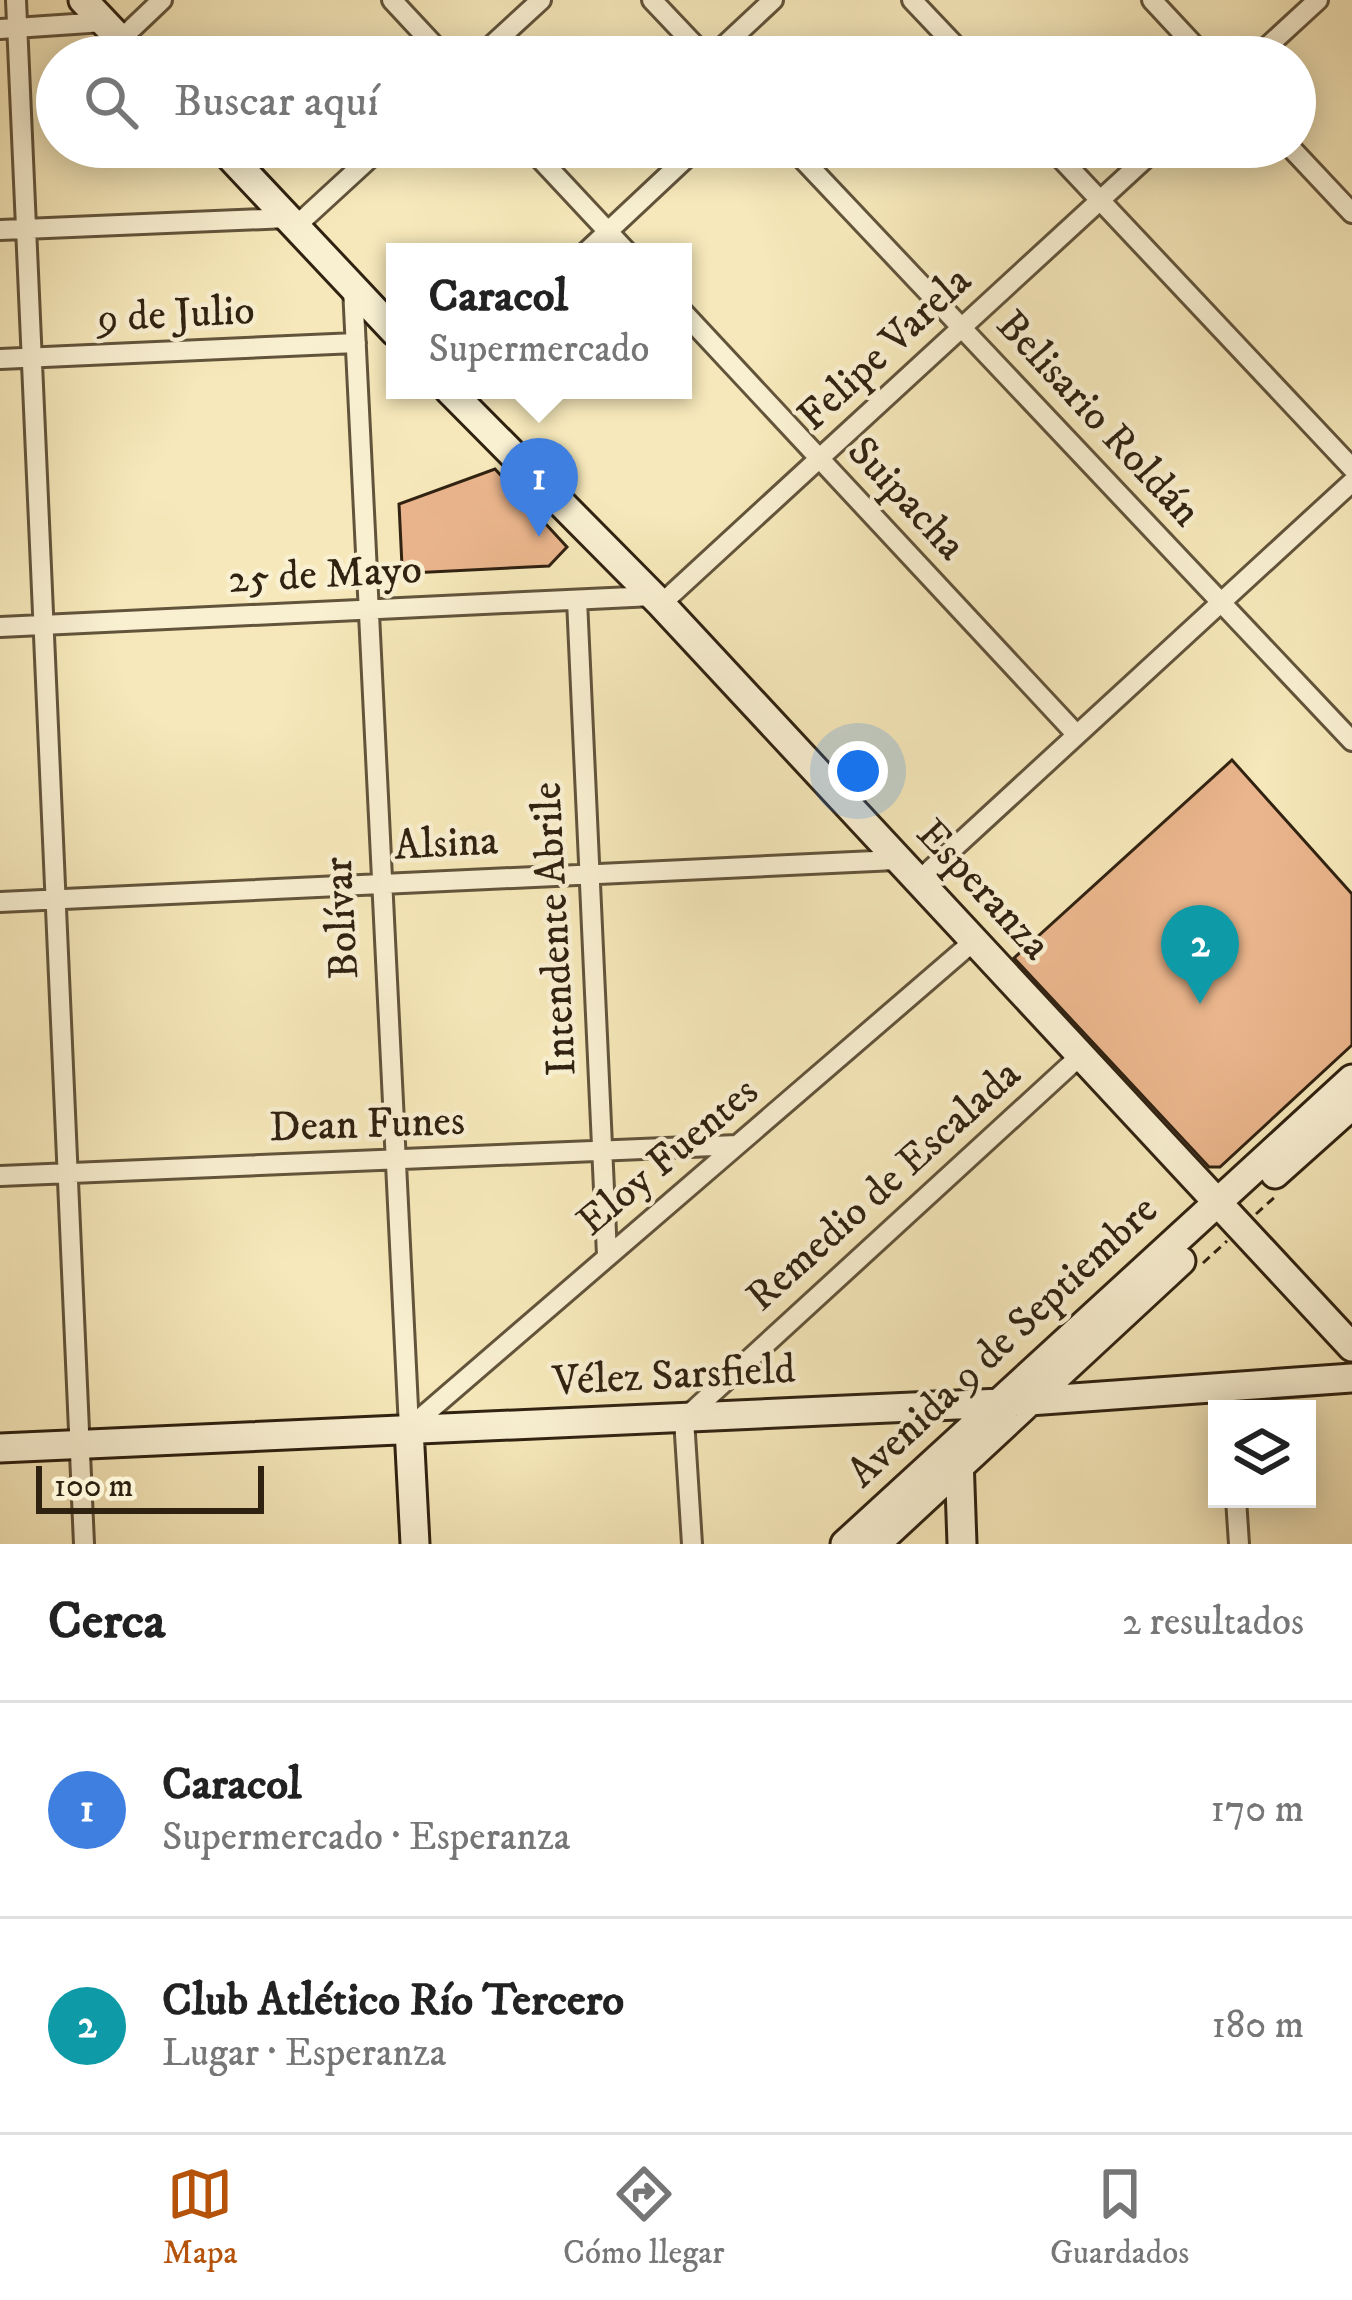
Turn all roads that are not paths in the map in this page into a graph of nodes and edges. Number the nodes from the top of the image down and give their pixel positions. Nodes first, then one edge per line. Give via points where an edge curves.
1 (16, 0) edge
2 (83, 0) edge
3 (162, 0) edge
4 (392, 0) edge
5 (541, 0) edge
6 (652, 0) edge
7 (773, 0) edge
8 (912, 0) edge
9 (1152, 0) edge
10 (1318, 0) edge
11 (9, 29) edge
12 (87, 36) edge
13 (118, 36) edge
14 (124, 36) edge
15 (425, 36) edge
16 (502, 36) edge
17 (688, 36) edge
18 (733, 36) edge
19 (946, 36) edge
20 (1185, 36) edge
21 (1279, 36) edge
22 (241, 168) edge
23 (357, 168) edge
24 (549, 168) edge
25 (676, 168) edge
26 (811, 168) edge
27 (1070, 168) edge
28 (1136, 168) edge
29 (1310, 168) edge
30 (1100, 200) junction
31 (1352, 213) edge
32 (292, 222) junction
33 (0, 230) edge
34 (26, 230) junction
35 (608, 231) junction
36 (595, 243) edge
37 (619, 243) edge
38 (353, 288) junction
39 (692, 322) edge
40 (386, 323) edge
41 (962, 327) junction
42 (356, 343) junction
43 (32, 358) junction
44 (0, 359) edge
45 (458, 399) edge
46 (819, 459) junction
47 (1352, 468) edge
48 (1352, 482) edge
49 (577, 599) junction
50 (657, 600) junction
51 (1221, 602) junction
52 (369, 609) junction
53 (44, 625) junction
54 (0, 627) edge
55 (1077, 735) junction
56 (1352, 741) edge
57 (896, 860) junction
58 (587, 874) junction
59 (917, 882) junction
60 (383, 884) junction
61 (56, 899) junction
62 (0, 902) edge
63 (974, 941) junction
64 (1080, 1056) junction
65 (1352, 1079) edge
66 (1352, 1105) edge
67 (737, 1145) junction
68 (602, 1151) junction
69 (396, 1160) junction
70 (68, 1173) junction
71 (0, 1176) edge
72 (1224, 1207) junction
73 (607, 1255) junction
74 (1352, 1347) edge
75 (1352, 1378) edge
76 (1231, 1397) edge
77 (1033, 1400) junction
78 (1001, 1403) junction
79 (684, 1419) junction
80 (409, 1428) junction
81 (80, 1445) junction
82 (0, 1448) edge
83 (959, 1455) junction
84 (1237, 1508) edge
85 (84, 1544) edge
86 (415, 1544) edge
87 (692, 1544) edge
88 (845, 1544) edge
89 (876, 1544) edge
90 (962, 1544) edge
91 (1239, 1544) edge

1 - 11 street
2 - 13 main road
3 - 14 street
4 - 15 street
5 - 16 street
6 - 17 street
7 - 18 street
8 - 19 street
9 - 20 street
10 - 21 street
11 - 12 street
11 - 34 street
22 - 32 main road
23 - 32 street
24 - 35 street
25 - 35 street
26 - 41 street, Belisario Roldán
27 - 30 street
28 - 30 street, Felipe Varela
29 - 31 street
30 - 41 street, Felipe Varela
30 - 47 street
32 - 34 street
32 - 38 main road
33 - 34 street
34 - 43 street
35 - 36 street
35 - 37 street
38 - 40 main road
38 - 42 street, Bolívar
39 - 46 street, Suipacha
41 - 46 street, Felipe Varela
41 - 51 street, Belisario Roldán
42 - 43 street, 9 de Julio
42 - 52 street, Bolívar
43 - 44 street, 9 de Julio
43 - 53 street
45 - 50 main road, Esperanza
46 - 50 street, Felipe Varela
46 - 55 street, Suipacha
48 - 51 street
49 - 50 street, 25 de Mayo
49 - 52 street, 25 de Mayo
49 - 58 street, Intendente Abrile
50 - 57 main road, Esperanza
51 - 55 street
51 - 56 street, Belisario Roldán
52 - 53 street, 25 de Mayo
52 - 60 street, Bolívar
53 - 54 street, 25 de Mayo
53 - 61 street
55 - 59 street
57 - 58 street, Alsina
57 - 59 main road, Esperanza
58 - 60 street, Alsina
58 - 68 street, Intendente Abrile
59 - 63 main road, Esperanza
60 - 61 street, Alsina
60 - 69 street, Bolívar
61 - 62 street, Alsina
61 - 70 street
63 - 64 main road, Esperanza
63 - 67 street, Eloy Fuentes
64 - 72 main road, Esperanza
64 - 79 street, Remedio de Escalada
65 - 72 main road
66 - 72 main road
67 - 68 street, Dean Funes
67 - 73 street, Eloy Fuentes
68 - 69 street, Dean Funes
68 - 73 street, Intendente Abrile
69 - 70 street, Dean Funes
69 - 80 street, Bolívar
70 - 71 street, Dean Funes
70 - 81 street
72 - 74 main road, Esperanza
72 - 77 main road, Avenida 9 de Septiembre
72 - 78 main road, Avenida 9 de Septiembre
73 - 80 street, Eloy Fuentes
75 - 76 main road, Vélez Sarsfield
76 - 77 main road, Vélez Sarsfield
77 - 78 main road, Vélez Sarsfield
77 - 83 main road, Avenida 9 de Septiembre
78 - 79 main road, Vélez Sarsfield
78 - 83 main road, Avenida 9 de Septiembre
79 - 80 main road, Vélez Sarsfield
79 - 87 street
80 - 81 main road, Vélez Sarsfield
80 - 86 main road, Bolívar
81 - 82 main road, Vélez Sarsfield
81 - 85 street
83 - 88 main road, Avenida 9 de Septiembre
83 - 89 main road, Avenida 9 de Septiembre
83 - 90 main road
84 - 91 street

